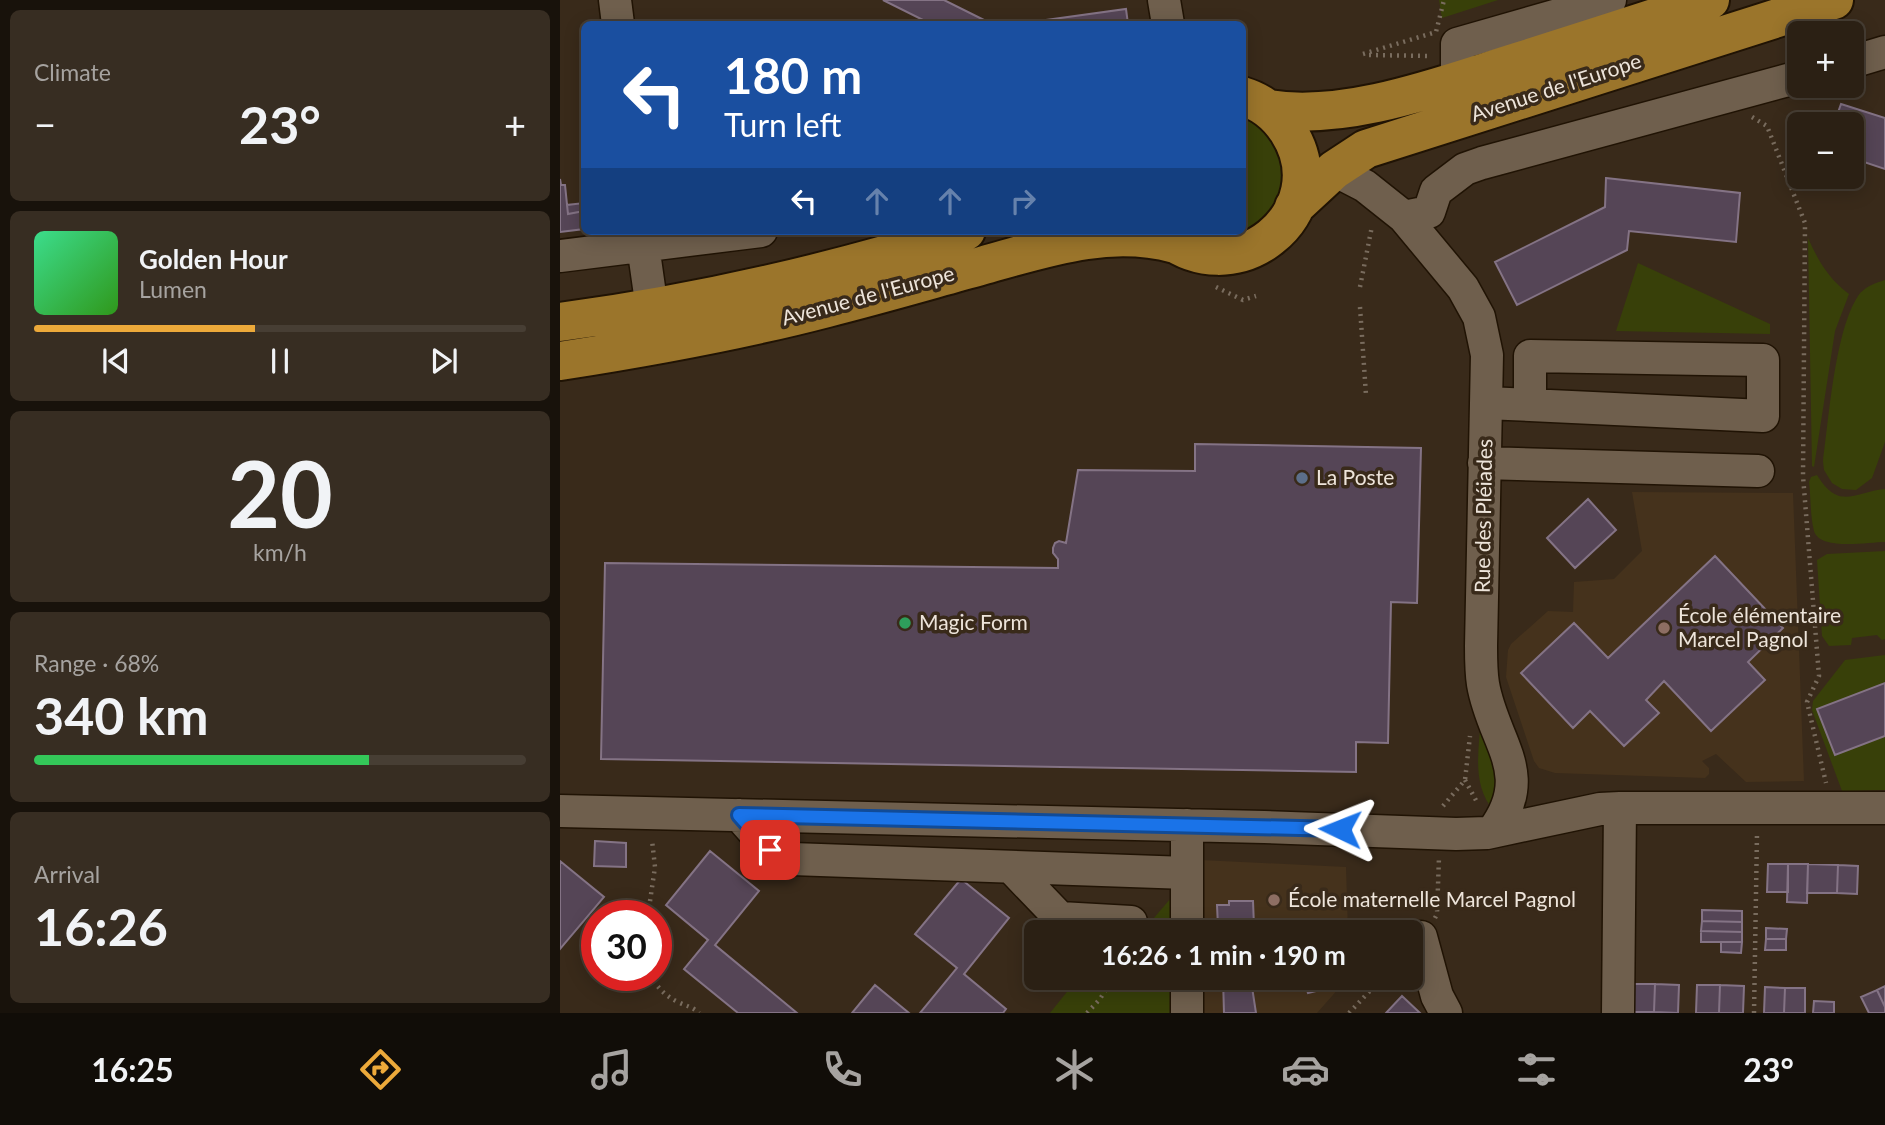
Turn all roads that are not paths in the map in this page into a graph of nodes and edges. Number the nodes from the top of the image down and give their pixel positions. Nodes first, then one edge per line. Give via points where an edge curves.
1 (615, 0) edge
2 (1164, 0) edge
3 (1610, 0) edge
4 (1710, 0) edge
5 (1834, 0) edge
6 (618, 21) edge
7 (1168, 21) edge
8 (1885, 52) edge
9 (1864, 58) edge
10 (1456, 69) junction
11 (1787, 80) edge
12 (1255, 102) edge
13 (1334, 170) junction
14 (1294, 207) junction
15 (1389, 219) junction
16 (702, 235) edge
17 (951, 235) edge
18 (1167, 237) edge
19 (642, 239) edge
20 (560, 256) edge
21 (651, 307) junction
22 (560, 322) edge
23 (560, 341) edge
24 (658, 345) junction
25 (560, 360) edge
26 (1486, 402) junction
27 (1530, 405) junction
28 (1484, 463) junction
29 (1758, 471) dead end
30 (1620, 808) junction
31 (1885, 808) edge
32 (560, 811) edge
33 (739, 815) junction
34 (1186, 825) junction
35 (1493, 831) junction
36 (1011, 867) junction
37 (1187, 873) junction
38 (1066, 920) edge
39 (1187, 920) edge
40 (1423, 944) edge
41 (1187, 990) edge
42 (1187, 1013) edge
43 (1446, 1013) edge
44 (1618, 1013) edge

1 - 6 street
2 - 7 street
3 - 10 street via 1457,44
4 - 10 main road, Avenue de l'Europe
5 - 13 main road, Avenue de l'Europe via 1366,149
8 - 9 street
10 - 12 main road, Avenue de l'Europe via 1415,93 1353,107 1305,111
11 - 15 street via 1493,159 1465,169 1436,191 1429,212
12 - 14 main road via 1290,134 1299,158 1300,183
13 - 14 main road, Avenue de l'Europe
13 - 15 street, Rue des Pléiades via 1365,186
14 - 18 main road, Avenue de l'Europe via 1275,235 1246,252 1204,256
15 - 26 street, Rue des Pléiades via 1464,288 1479,317 1487,355
16 - 19 street
17 - 21 main road, Avenue de l'Europe via 796,277
18 - 24 main road, Avenue de l'Europe via 1087,240 827,308
19 - 20 street
19 - 21 street
21 - 22 main road, Avenue de l'Europe
21 - 23 main road via 619,330
21 - 24 street
24 - 25 main road, Avenue de l'Europe
26 - 27 street
26 - 28 street, Rue des Pléiades
27 - 27 street via 1763,416 1763,360 1530,356
28 - 29 street
28 - 35 street, Rue des Pléiades via 1483,685 1514,780 1505,814
30 - 31 street
30 - 35 street
30 - 44 street
32 - 33 street
33 - 34 street
33 - 36 street via 770,850 792,859
34 - 35 street
34 - 37 street
36 - 37 street
36 - 38 street
37 - 39 street
40 - 43 street
41 - 42 street

